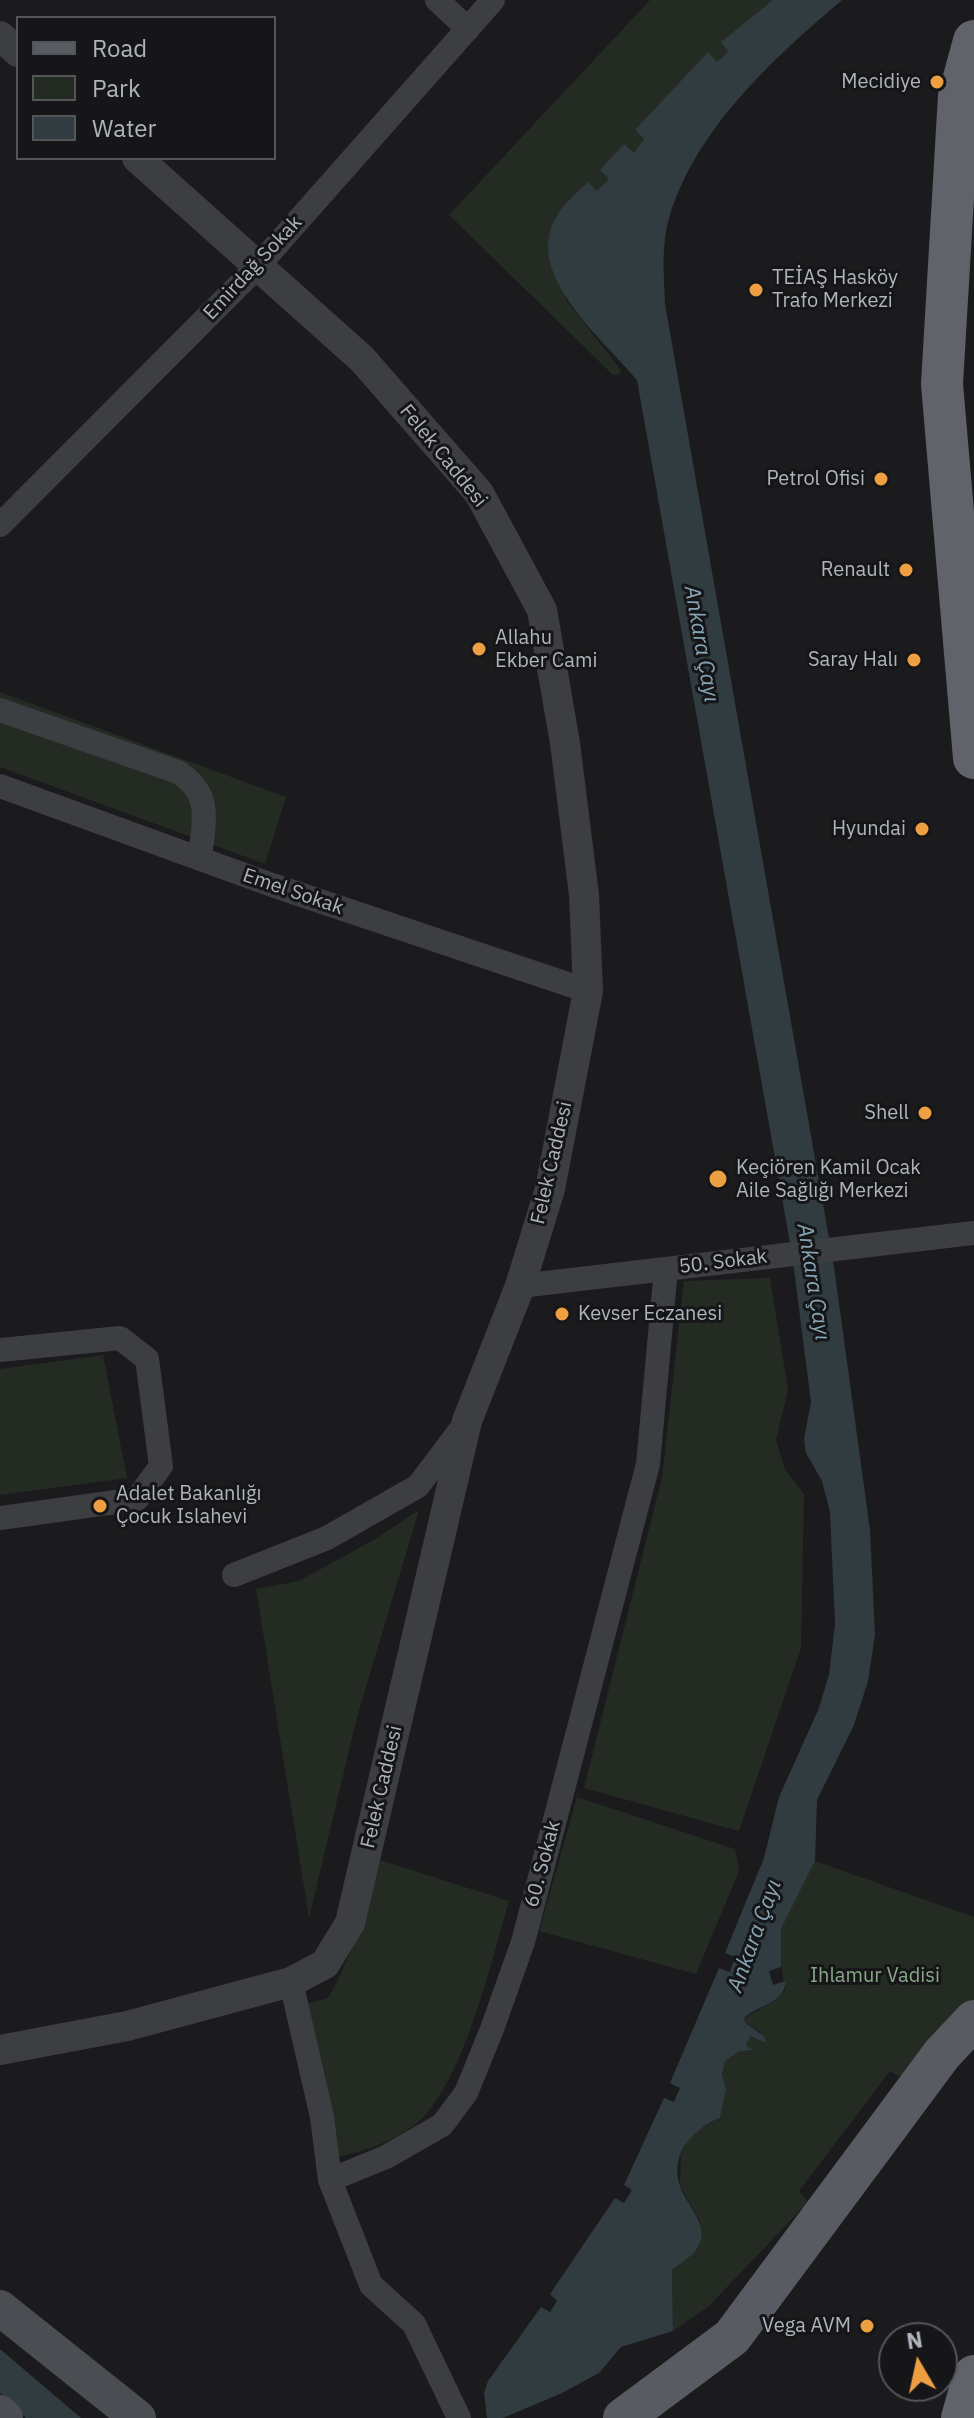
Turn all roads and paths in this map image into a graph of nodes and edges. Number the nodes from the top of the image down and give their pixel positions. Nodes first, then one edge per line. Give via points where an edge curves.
1 (437, 0) edge
2 (493, 0) edge
3 (468, 29) junction
4 (0, 36) edge
5 (974, 41) edge
6 (16, 50) edge
7 (139, 160) edge
8 (258, 266) junction
9 (0, 525) edge
10 (0, 710) edge
11 (974, 758) edge
12 (0, 786) edge
13 (200, 859) junction
14 (588, 991) junction
15 (974, 1233) edge
16 (666, 1269) junction
17 (520, 1286) junction
18 (0, 1350) edge
19 (467, 1421) junction
20 (0, 1518) edge
21 (234, 1575) dead end
22 (291, 1982) junction
23 (974, 2020) edge
24 (0, 2050) edge
25 (958, 2051) edge
26 (330, 2180) junction
27 (0, 2308) edge
28 (974, 2376) edge
29 (0, 2413) edge
30 (5, 2418) edge
31 (138, 2418) edge
32 (459, 2418) edge
33 (623, 2418) edge
34 (962, 2418) edge

1 - 3 street
2 - 3 street, Emirdağ Sokak
3 - 8 street, Emirdağ Sokak
4 - 6 street
5 - 11 highway via 959,96 942,384
7 - 8 street, Felek Caddesi
8 - 9 street, Emirdağ Sokak
8 - 14 street, Felek Caddesi via 362,359 479,493 542,610 584,895
10 - 13 street via 194,782 203,799
12 - 13 street, Emel Sokak
13 - 14 street, Emel Sokak
14 - 17 street, Felek Caddesi via 550,1189
15 - 16 street, 50. Sokak
16 - 17 street, 50. Sokak
16 - 26 street, 60. Sokak via 648,1464 523,1942 492,2029 466,2093 442,2125 386,2157
17 - 19 street, Felek Caddesi
18 - 20 street via 120,1338 147,1359 161,1466 137,1499
19 - 21 street via 418,1486 327,1538
19 - 22 street, Felek Caddesi via 350,1923 325,1964
22 - 24 street, Felek Caddesi via 127,2026
22 - 26 street via 322,2117
23 - 25 main road
25 - 33 main road via 732,2337
26 - 32 street via 371,2285 414,2324
27 - 31 main road
28 - 34 highway
29 - 30 main road

